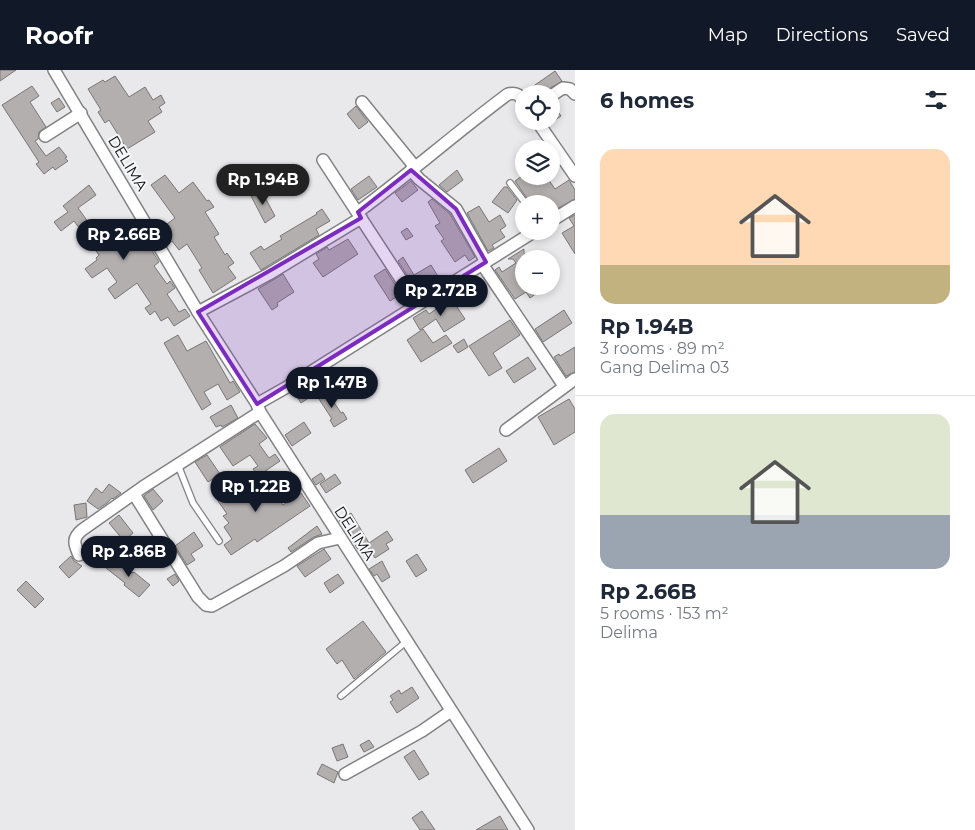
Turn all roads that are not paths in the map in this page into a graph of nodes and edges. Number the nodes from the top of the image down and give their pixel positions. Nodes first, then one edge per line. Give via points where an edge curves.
1 (54, 70) edge
2 (560, 90) edge
3 (515, 93) edge
4 (575, 94) edge
5 (362, 102) dead end
6 (81, 113) junction
7 (543, 130) edge
8 (45, 136) dead end
9 (323, 160) dead end
10 (413, 168) junction
11 (575, 176) edge
12 (510, 182) dead end
13 (519, 195) edge
14 (575, 206) edge
15 (360, 215) junction
16 (560, 215) edge
17 (521, 240) edge
18 (484, 263) junction
19 (417, 304) junction
20 (198, 312) junction
21 (575, 379) edge
22 (564, 386) junction
23 (258, 408) junction
24 (506, 430) dead end
25 (178, 465) junction
26 (134, 494) junction
27 (340, 538) junction
28 (219, 542) dead end
29 (79, 554) dead end
30 (407, 641) junction
31 (341, 696) dead end
32 (451, 711) junction
33 (345, 774) dead end
34 (528, 830) edge

1 - 6 street, DELIMA
2 - 4 street via 570,89
3 - 10 street via 508,94
5 - 10 street
6 - 8 street
6 - 20 street, DELIMA
7 - 11 street
9 - 15 street
10 - 15 street
10 - 18 street via 420,179 456,209
12 - 13 lane
14 - 16 street
15 - 19 street
15 - 20 street via 269,274
17 - 18 street
18 - 19 street
18 - 22 street
19 - 23 street
20 - 23 street, DELIMA
21 - 22 street
22 - 24 street
23 - 25 street
23 - 27 street, DELIMA
25 - 26 street
25 - 28 lane via 193,503
26 - 27 street via 206,605 212,606 318,543
26 - 29 street via 77,534 74,544
27 - 30 street, DELIMA
30 - 31 lane
30 - 32 street, DELIMA
32 - 33 street
32 - 34 street, DELIMA

